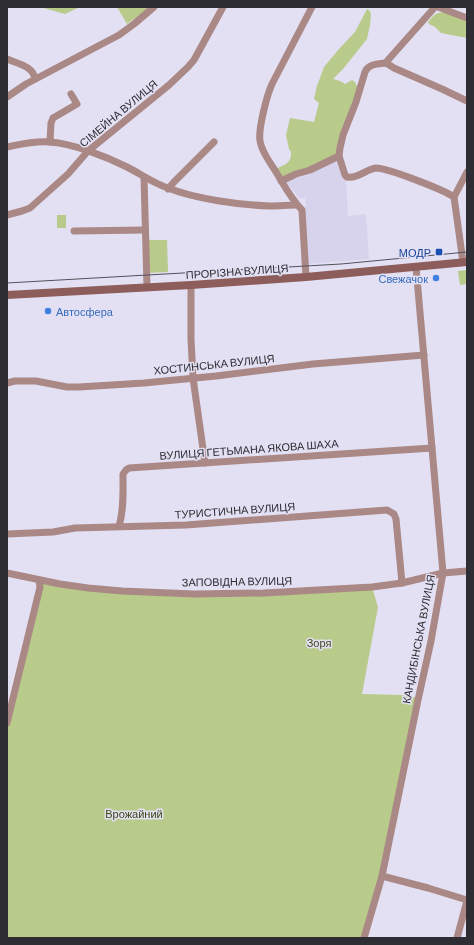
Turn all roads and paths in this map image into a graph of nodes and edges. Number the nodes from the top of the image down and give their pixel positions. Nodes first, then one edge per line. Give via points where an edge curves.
1 (154, 7) edge
2 (223, 7) edge
3 (312, 7) edge
4 (435, 7) edge
5 (438, 7) edge
6 (467, 18) edge
7 (7, 59) edge
8 (386, 63) junction
9 (35, 80) junction
10 (71, 94) dead end
11 (7, 97) edge
12 (467, 101) edge
13 (50, 142) junction
14 (214, 142) dead end
15 (7, 147) edge
16 (88, 151) junction
17 (339, 156) junction
18 (467, 172) edge
19 (144, 176) junction
20 (281, 181) junction
21 (168, 189) junction
22 (454, 197) junction
23 (297, 205) junction
24 (7, 214) edge
25 (145, 230) junction
26 (74, 231) dead end
27 (465, 262) edge
28 (416, 267) junction
29 (306, 277) junction
30 (191, 285) junction
31 (147, 287) junction
32 (7, 295) edge
33 (424, 355) junction
34 (193, 378) junction
35 (7, 383) edge
36 (432, 448) junction
37 (205, 462) junction
38 (119, 526) junction
39 (7, 534) edge
40 (467, 571) edge
41 (7, 573) edge
42 (443, 573) junction
43 (39, 580) junction
44 (402, 583) junction
45 (7, 723) edge
46 (382, 876) junction
47 (467, 900) edge
48 (364, 938) edge
49 (457, 938) edge

1 - 9 street via 119,35
2 - 16 street, СІМЕЙНА ВУЛИЦЯ via 198,54 188,67
3 - 20 street via 272,84 260,132 263,151
4 - 8 street
5 - 6 street
7 - 9 street via 32,71
8 - 12 street
8 - 17 street via 366,68 343,135
9 - 11 street
10 - 13 street via 77,104 54,118 51,123
13 - 15 street
13 - 16 street
14 - 21 street
16 - 19 street
16 - 24 street, СІМЕЙНА ВУЛИЦЯ via 68,174 30,208
17 - 20 street
17 - 22 street via 347,177 355,177 371,169 380,168 419,181
18 - 22 street
19 - 21 street
19 - 25 street
20 - 23 street
21 - 23 street via 245,204
22 - 27 street
23 - 29 street via 302,210
25 - 26 street
25 - 31 street
27 - 28 main road, ПРОРІЗНА ВУЛИЦЯ
28 - 29 main road, ПРОРІЗНА ВУЛИЦЯ
28 - 33 street, КАНДИБІНСЬКА ВУЛИЦЯ
29 - 30 main road, ПРОРІЗНА ВУЛИЦЯ
30 - 31 main road, ПРОРІЗНА ВУЛИЦЯ
30 - 34 street
31 - 32 main road, ПРОРІЗНА ВУЛИЦЯ
33 - 34 street, ХОСТИНСЬКА ВУЛИЦЯ via 313,364
33 - 36 street, КАНДИБІНСЬКА ВУЛИЦЯ
34 - 35 street, ХОСТИНСЬКА ВУЛИЦЯ via 79,387 36,381
34 - 37 street
36 - 37 street, ВУЛИЦЯ ГЕТЬМАНА ЯКОВА ШАХА
36 - 42 street, КАНДИБІНСЬКА ВУЛИЦЯ
37 - 38 street, ВУЛИЦЯ ГЕТЬМАНА ЯКОВА ШАХА via 126,470 123,474
38 - 39 street, ТУРИСТИЧНА ВУЛИЦЯ
38 - 44 street, ТУРИСТИЧНА ВУЛИЦЯ via 186,525 387,510 394,514 396,519
40 - 42 street, ЗАПОВІДНА ВУЛИЦЯ
41 - 43 street, ЗАПОВІДНА ВУЛИЦЯ
42 - 44 street, ЗАПОВІДНА ВУЛИЦЯ
42 - 46 street, КАНДИБІНСЬКА ВУЛИЦЯ
43 - 44 street, ЗАПОВІДНА ВУЛИЦЯ via 88,588 194,594 264,593
43 - 45 street via 40,587
46 - 47 street
46 - 48 street, КАНДИБІНСЬКА ВУЛИЦЯ
47 - 49 street

